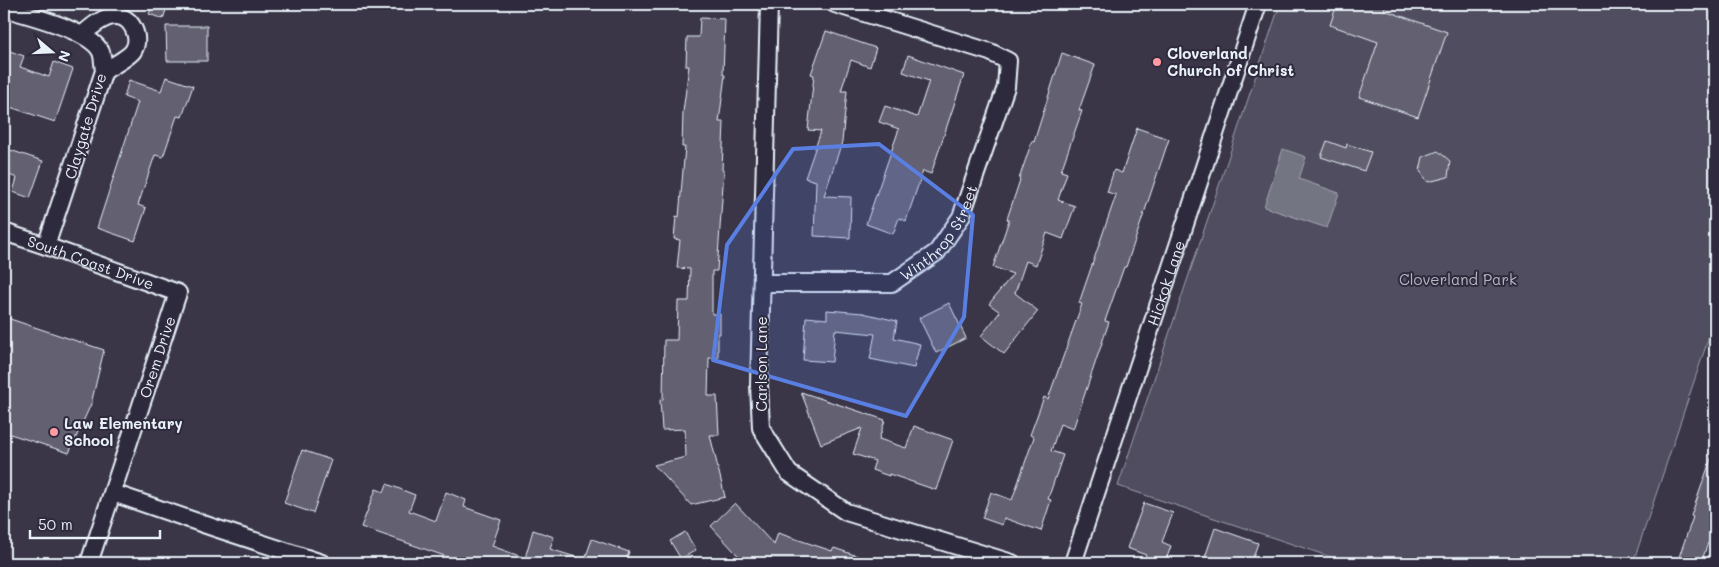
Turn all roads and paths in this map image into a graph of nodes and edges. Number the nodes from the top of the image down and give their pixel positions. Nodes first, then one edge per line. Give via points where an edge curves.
1 (769, 4) edge
2 (835, 4) edge
3 (1258, 4) edge
4 (4, 8) edge
5 (82, 35) junction
6 (104, 71) junction
7 (4, 232) edge
8 (46, 246) junction
9 (762, 283) junction
10 (178, 293) joint
11 (113, 493) junction
12 (89, 563) edge
13 (322, 563) edge
14 (1012, 563) edge
15 (1073, 563) edge

1 - 9 street, Carlson Lane
2 - 9 street, Winthrop Street via 990,52 1008,61 1006,87 961,217 937,252 892,283
3 - 15 street, Hickok Lane
4 - 5 street, Claygate Drive
5 - 6 street, Claygate Drive via 100,51
5 - 6 street via 95,24 116,16 131,24 136,41 133,51
6 - 8 street, Claygate Drive
7 - 8 street, South Coast Drive
8 - 10 street, South Coast Drive
9 - 14 street, Carlson Lane via 761,428 789,473 846,512
10 - 11 street, Orem Drive
11 - 12 street, Orem Drive
11 - 13 street

